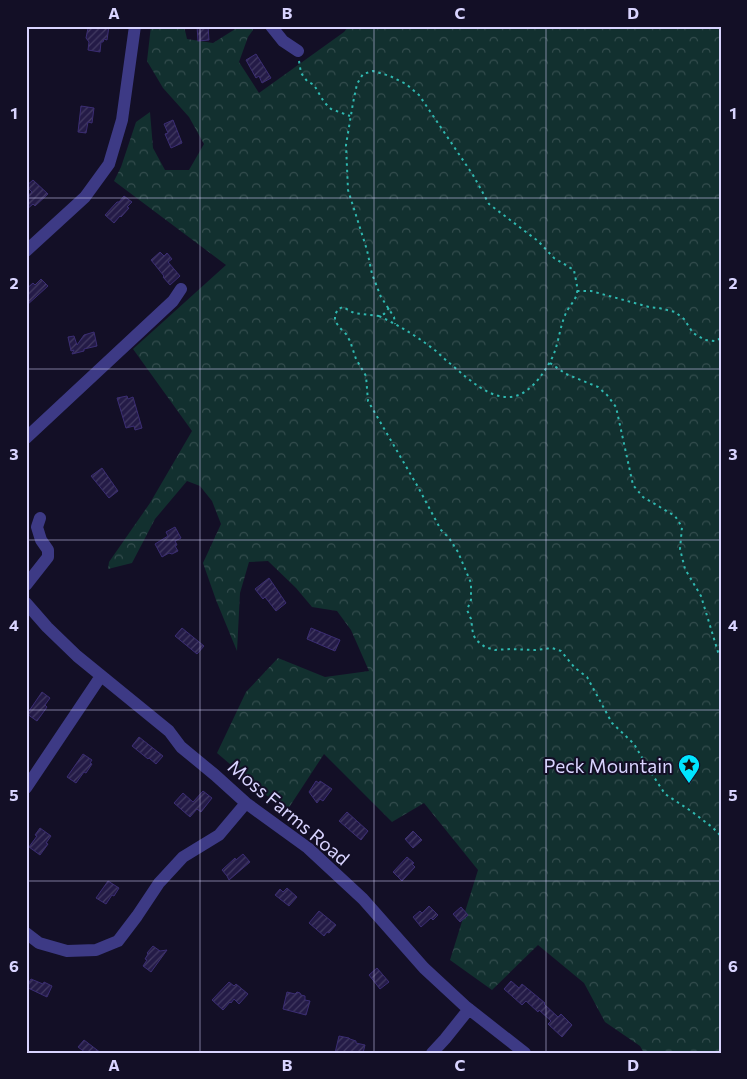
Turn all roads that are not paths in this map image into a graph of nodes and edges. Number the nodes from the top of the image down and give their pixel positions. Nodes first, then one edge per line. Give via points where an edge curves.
1 (135, 26) edge
2 (271, 26) edge
3 (298, 51) road end
4 (26, 250) edge
5 (182, 289) dead end
6 (26, 438) edge
7 (40, 518) dead end
8 (26, 585) edge
9 (26, 603) edge
10 (101, 676) junction
11 (26, 788) edge
12 (246, 804) junction
13 (26, 933) edge
14 (469, 1009) junction
15 (432, 1053) edge
16 (525, 1053) edge

1 - 4 street via 122,120 108,164 85,197
2 - 3 street via 283,41
5 - 6 street
7 - 8 street via 37,527 48,557
9 - 10 street, Moss Farms Road via 62,642
10 - 11 street
10 - 12 street, Moss Farms Road via 169,730 181,746
12 - 13 street via 219,835 183,857 159,883 118,940 96,950 67,952 39,943
12 - 14 street, Moss Farms Road via 308,848 363,899 424,968
14 - 15 street
14 - 16 street, Moss Farms Road

